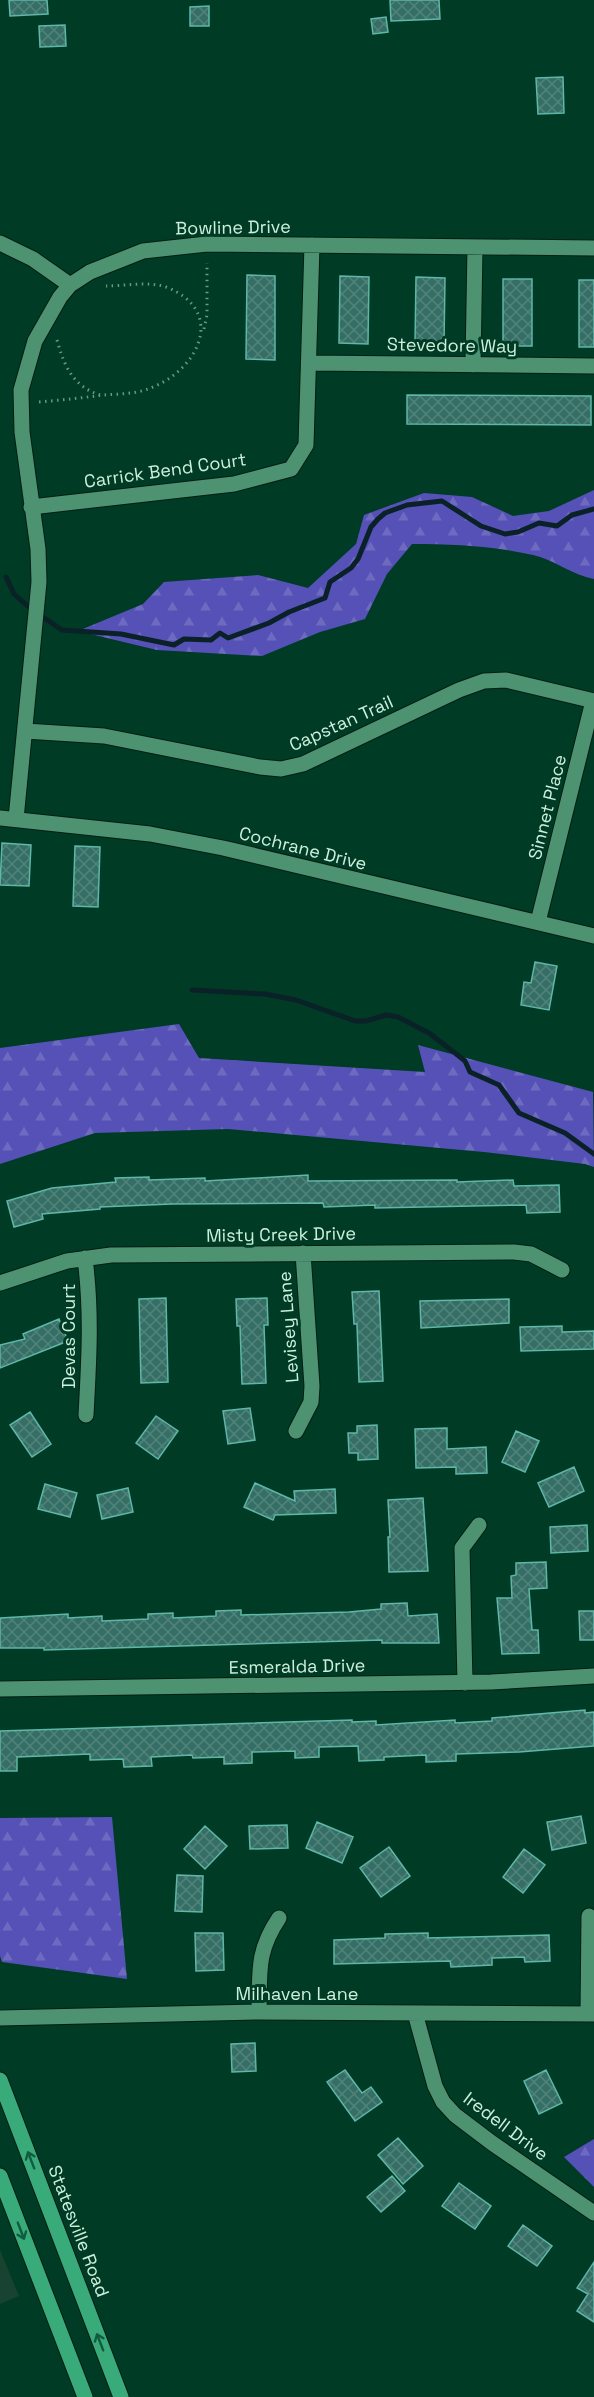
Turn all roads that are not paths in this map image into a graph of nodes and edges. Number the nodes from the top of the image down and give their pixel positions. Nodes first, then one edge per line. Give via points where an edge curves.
1 (0, 243) edge
2 (312, 245) junction
3 (476, 247) junction
4 (594, 249) edge
5 (70, 285) junction
6 (310, 363) junction
7 (473, 365) junction
8 (594, 366) edge
9 (31, 507) junction
10 (593, 701) edge
11 (26, 731) junction
12 (0, 818) edge
13 (16, 819) junction
14 (538, 922) junction
15 (594, 936) edge
16 (303, 1253) junction
17 (85, 1258) junction
18 (562, 1270) dead end
19 (0, 1283) edge
20 (86, 1415) dead end
21 (296, 1431) dead end
22 (479, 1525) dead end
23 (594, 1676) edge
24 (465, 1683) junction
25 (0, 1689) edge
26 (588, 1916) dead end
27 (279, 1918) dead end
28 (259, 2012) junction
29 (415, 2013) junction
30 (591, 2014) edge
31 (0, 2018) edge
32 (0, 2080) edge
33 (1, 2183) edge
34 (594, 2212) edge
35 (85, 2397) edge
36 (121, 2397) edge

1 - 5 street
2 - 3 street, Bowline Drive
2 - 5 street, Bowline Drive via 207,244 143,251 90,272
2 - 6 street, Carrick Bend Court
3 - 4 street, Bowline Drive
3 - 7 street
5 - 9 street, Bowline Drive via 36,341 21,390
6 - 7 street, Stevedore Way
6 - 9 street, Carrick Bend Court via 306,445 291,469 234,484
7 - 8 street, Stevedore Way
9 - 11 street, Bowline Drive via 39,582
10 - 11 street, Capstan Trail via 506,680 484,681 303,764 281,769 104,736
10 - 14 street, Sinnet Place
11 - 13 street, Bowline Drive
12 - 13 street, Cochrane Drive
13 - 14 street, Cochrane Drive via 139,833 223,848
14 - 15 street, Cochrane Drive
16 - 17 street, Misty Creek Drive
16 - 18 street, Misty Creek Drive via 514,1252 531,1254
16 - 21 street, Levisey Lane via 312,1386 311,1402
17 - 19 street, Misty Creek Drive
17 - 20 street, Devas Court via 91,1348
22 - 24 street via 462,1548
23 - 24 street, Esmeralda Drive
24 - 25 street, Esmeralda Drive
26 - 30 street
27 - 28 street via 266,1936 261,1952
28 - 29 street, Milhaven Lane
28 - 31 street, Milhaven Lane
29 - 30 street, Milhaven Lane
29 - 34 street, Iredell Drive via 435,2086 449,2109
36 -> 32 main road, Statesville Road
33 -> 35 main road

